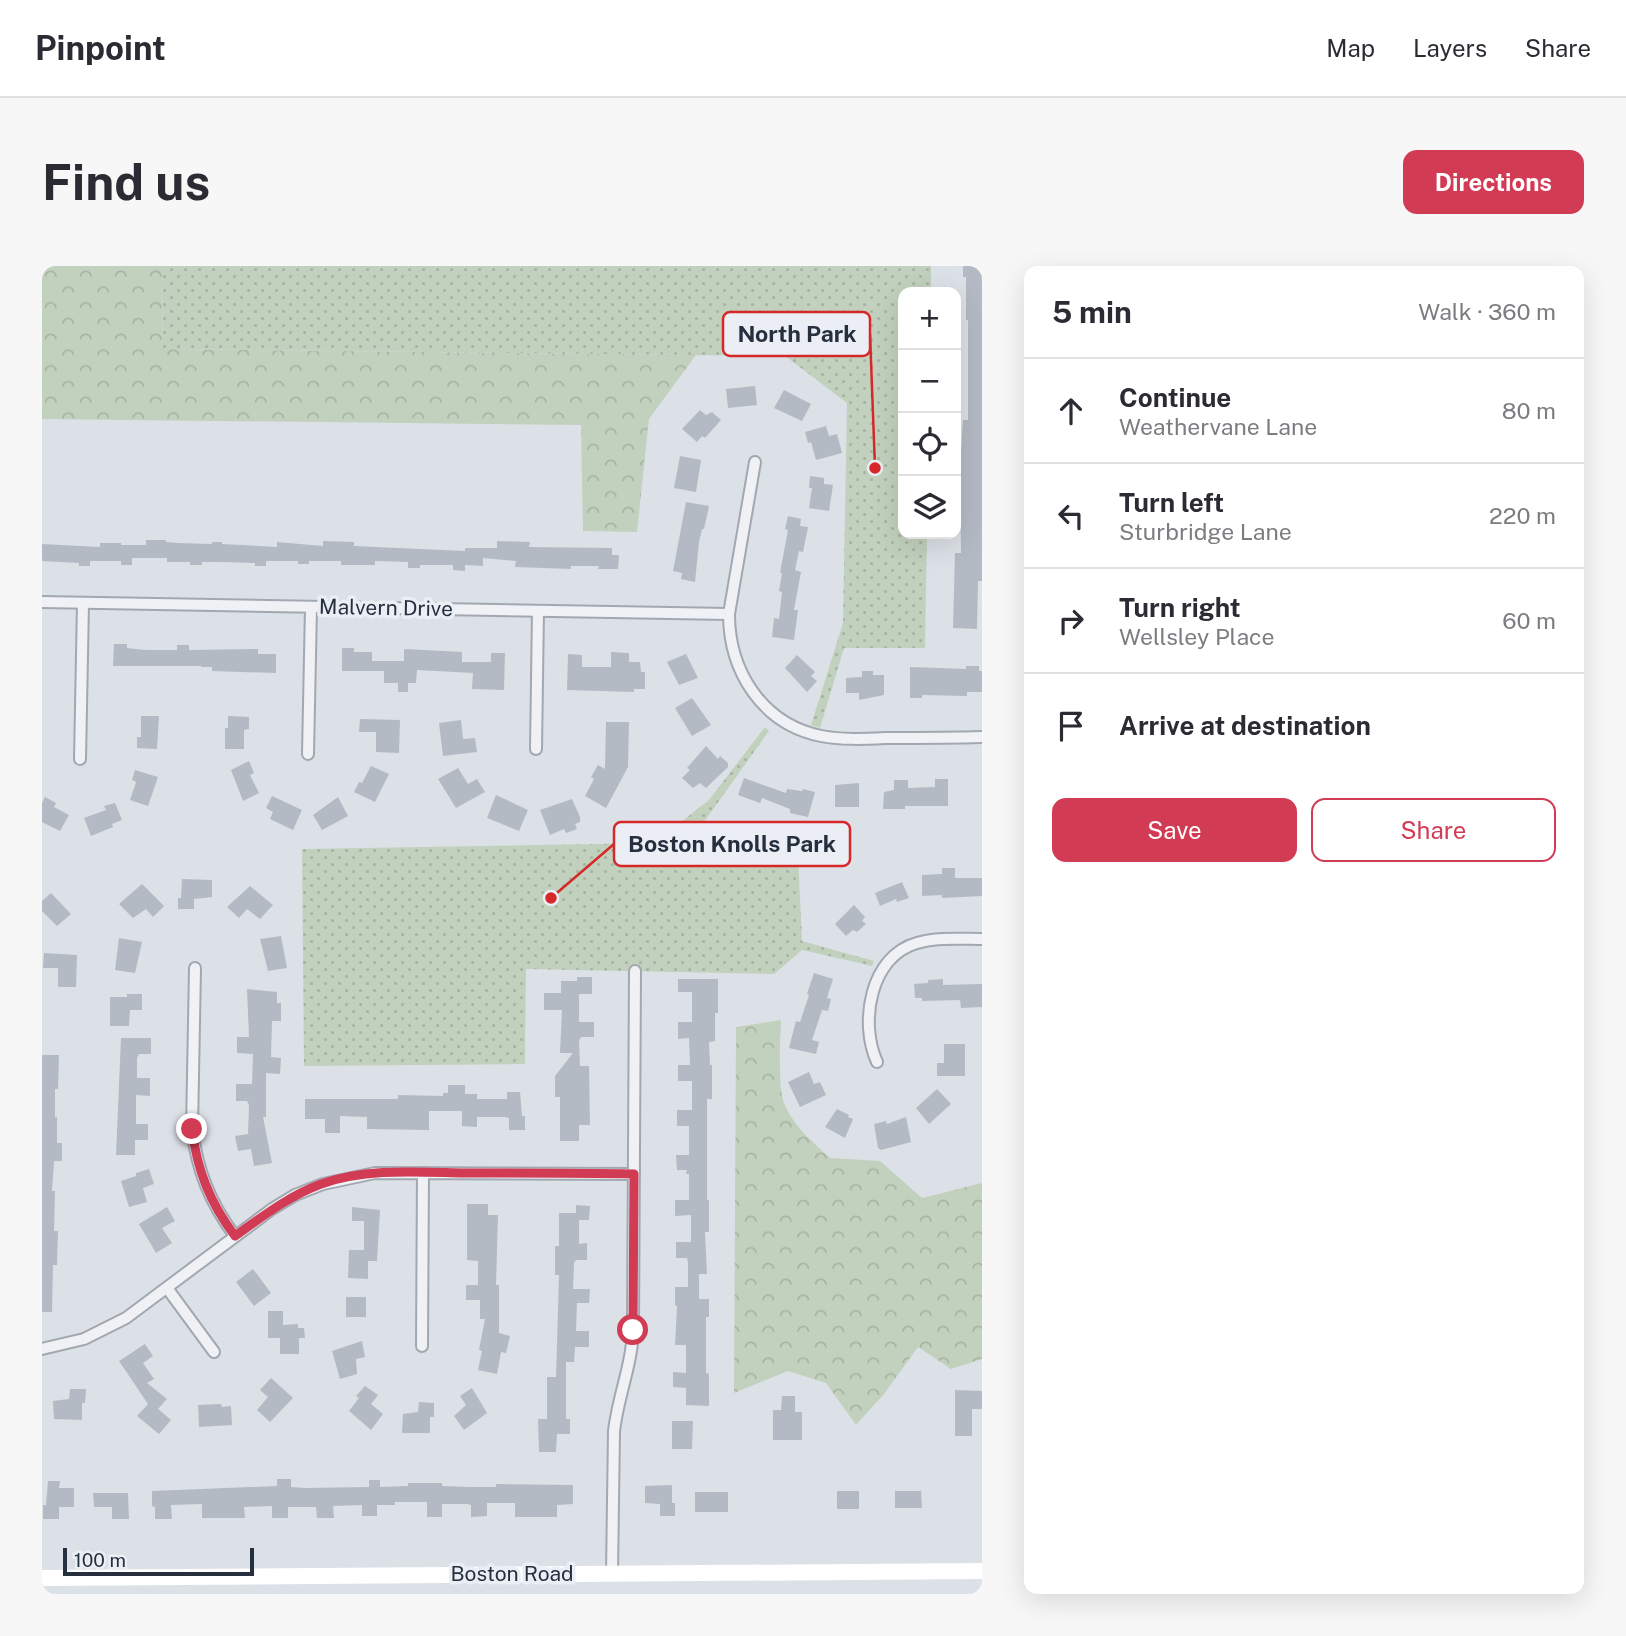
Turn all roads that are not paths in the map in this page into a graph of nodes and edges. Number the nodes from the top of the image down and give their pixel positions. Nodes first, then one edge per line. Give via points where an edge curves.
1 (755, 462) dead end
2 (42, 602) edge
3 (83, 603) junction
4 (311, 607) junction
5 (538, 611) junction
6 (729, 614) junction
7 (982, 737) edge
8 (536, 749) dead end
9 (308, 754) dead end
10 (80, 759) dead end
11 (982, 939) edge
12 (195, 968) dead end
13 (635, 971) dead end
14 (877, 1062) dead end
15 (423, 1172) junction
16 (634, 1174) junction
17 (235, 1236) junction
18 (167, 1288) junction
19 (422, 1346) dead end
20 (42, 1349) edge
21 (214, 1352) dead end
22 (982, 1571) edge
23 (612, 1574) junction
24 (42, 1578) edge
25 (237, 1585) edge

1 - 6 street
2 - 3 street, Malvern Drive
3 - 4 street, Malvern Drive
3 - 10 street
4 - 5 street, Malvern Drive
4 - 9 street
5 - 6 street, Malvern Drive
5 - 8 street
6 - 7 street via 738,667 758,700 786,723 834,738
11 - 14 street via 915,943 884,966 869,1013 868,1033
12 - 17 street via 195,1152 209,1195
13 - 16 street
15 - 16 street
15 - 17 street via 375,1173 323,1184 272,1209
15 - 19 street
16 - 23 street via 633,1339 614,1431
17 - 18 street
18 - 20 street via 104,1331
18 - 21 street
22 - 23 street, Boston Road
23 - 25 street, Boston Road
24 - 25 street, Boston Road

